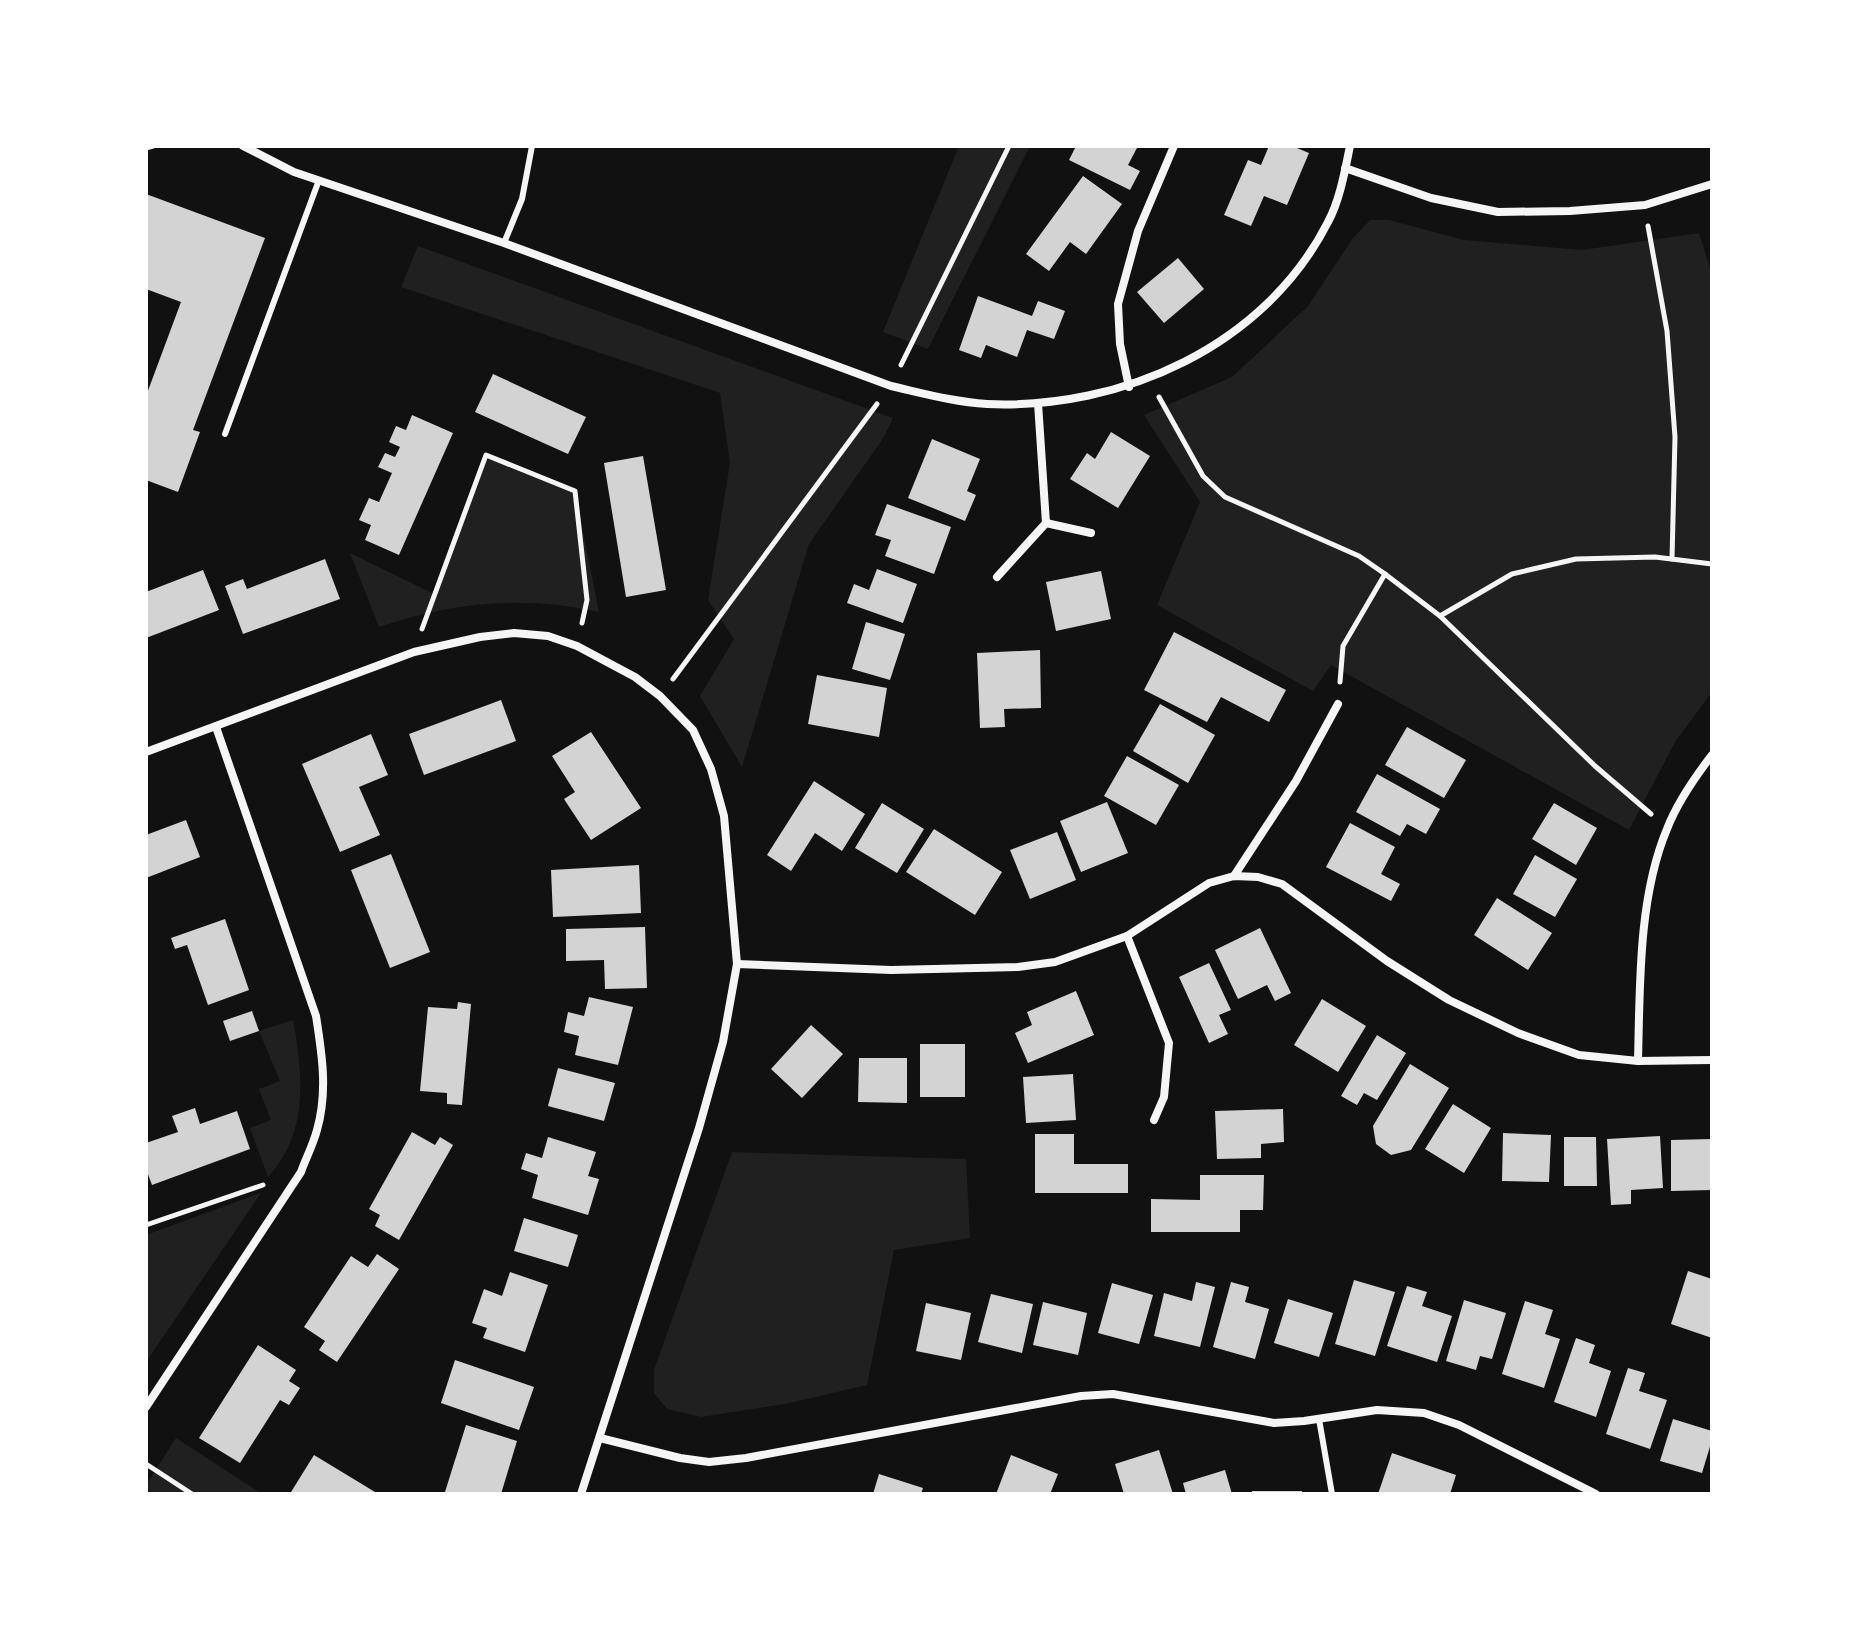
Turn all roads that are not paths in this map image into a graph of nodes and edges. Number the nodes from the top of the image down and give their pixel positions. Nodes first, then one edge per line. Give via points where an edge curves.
1 (243, 146) edge
2 (532, 146) edge
3 (1174, 146) edge
4 (1350, 146) edge
5 (1345, 168) junction
6 (319, 180) junction
7 (1712, 184) edge
8 (504, 243) junction
9 (1129, 387) junction
10 (1038, 403) junction
11 (225, 434) dead end
12 (1046, 523) junction
13 (1091, 533) dead end
14 (997, 577) dead end
15 (1338, 704) road end
16 (216, 727) junction
17 (146, 752) edge
18 (1712, 755) edge
19 (1234, 876) junction
20 (1127, 936) junction
21 (737, 964) junction
22 (1712, 1060) edge
23 (1638, 1061) junction
24 (1154, 1120) dead end
25 (146, 1407) edge
26 (1319, 1419) junction
27 (600, 1438) junction
28 (581, 1494) edge
29 (1332, 1494) edge
30 (1596, 1494) edge

1 - 6 street
2 - 8 lane via 522,199
3 - 9 street via 1138,231 1118,304
4 - 5 street
5 - 7 street via 1431,198 1498,212 1645,205
5 - 9 street via 1329,220 1300,267 1266,304 1187,363
6 - 8 street
6 - 11 lane
8 - 10 street via 891,386 985,404
9 - 10 street
10 - 12 street
12 - 13 street
12 - 14 street
15 - 19 street
16 - 17 street
16 - 21 street via 414,652 480,637 548,636 577,646 635,677 693,730 724,816
16 - 25 street via 316,1016 324,1064 322,1103 301,1172
18 - 23 street via 1667,828 1650,889
19 - 20 street via 1209,883
19 - 23 street via 1282,884 1387,961 1449,1000 1518,1033 1579,1055
20 - 21 street via 1055,962 1018,967 891,970
20 - 24 street via 1169,1043 1164,1097
21 - 27 street via 699,1128
22 - 23 street
26 - 27 street via 1274,1423 1113,1394 709,1462
26 - 29 lane
26 - 30 street via 1377,1410 1424,1413 1459,1425
27 - 28 street

